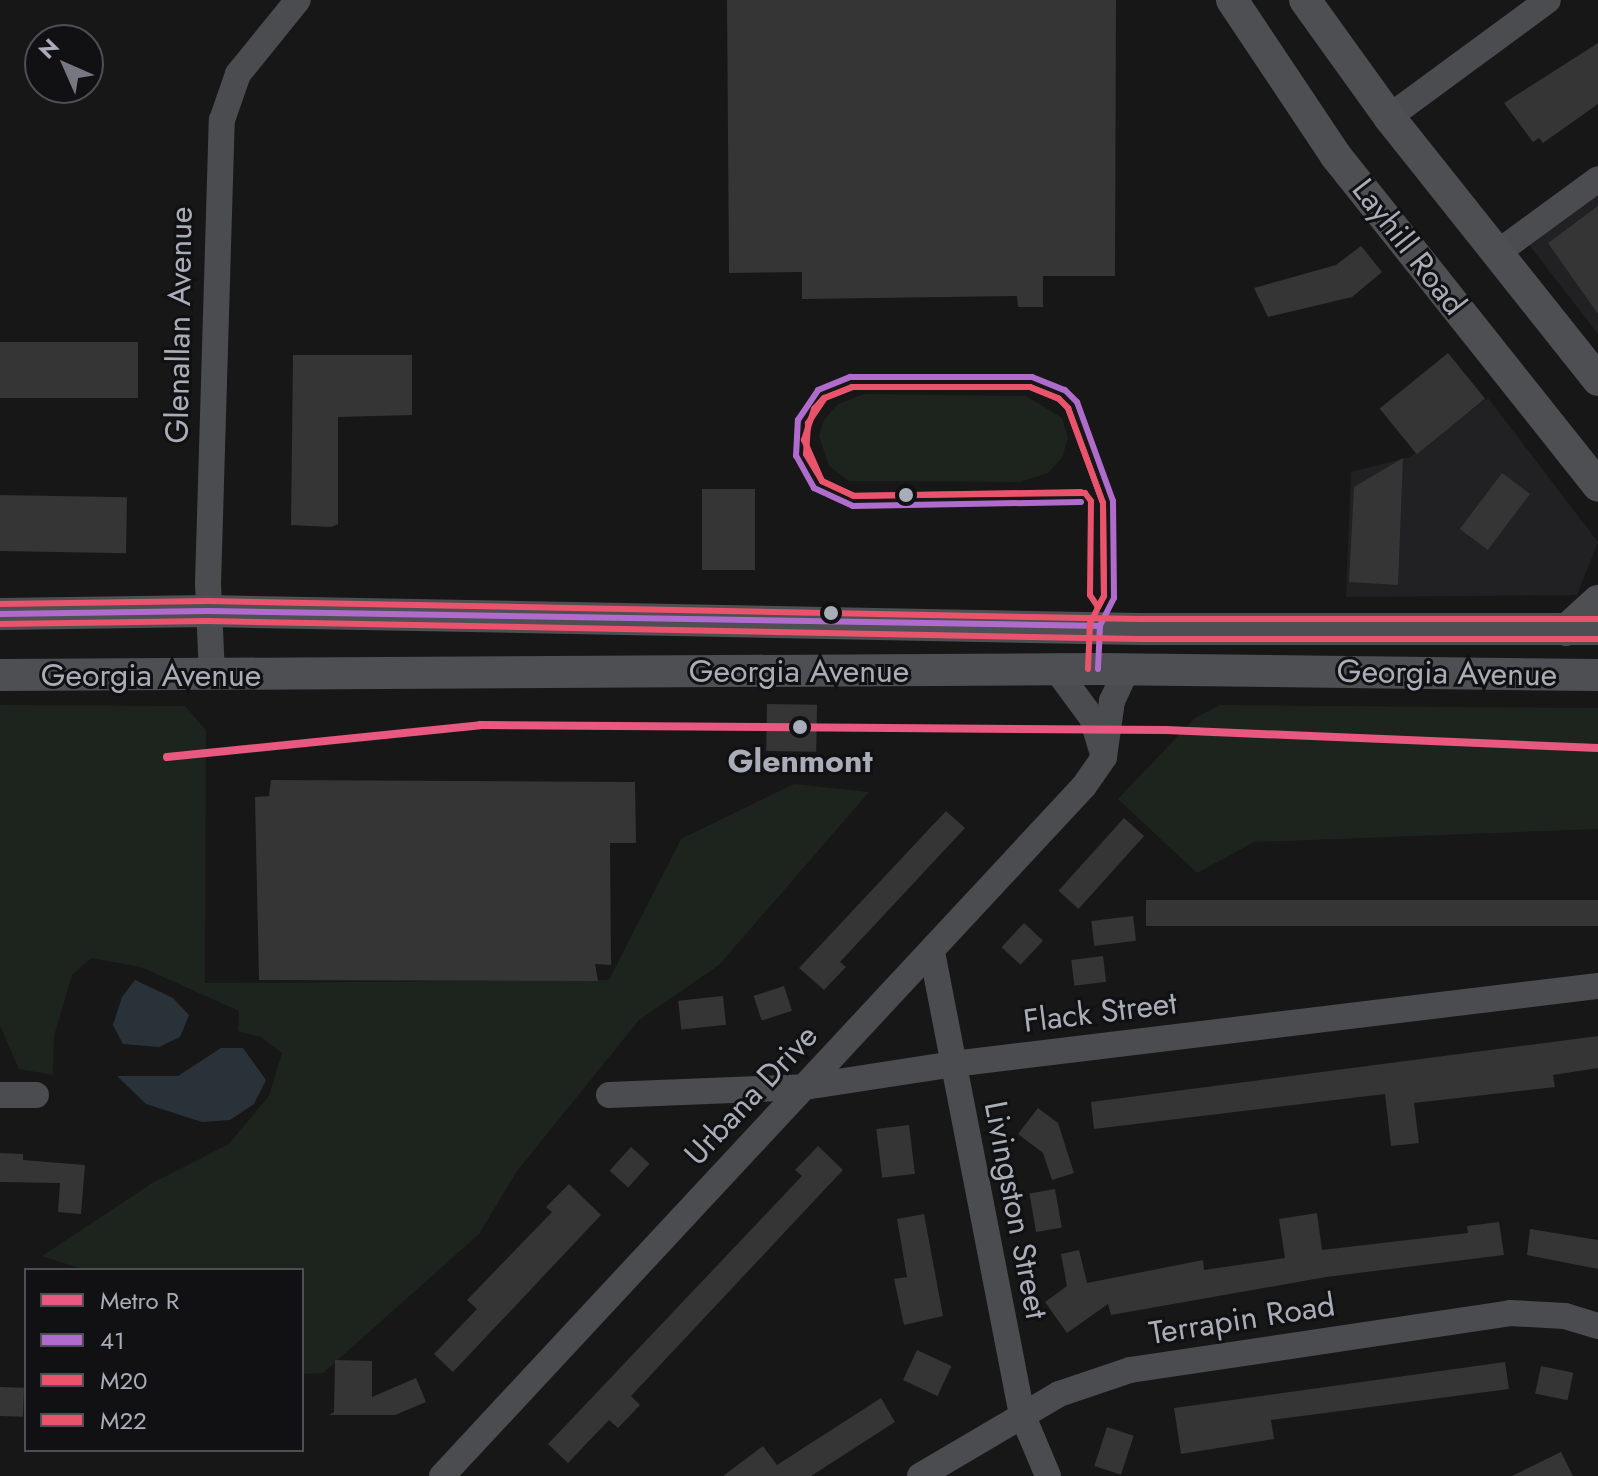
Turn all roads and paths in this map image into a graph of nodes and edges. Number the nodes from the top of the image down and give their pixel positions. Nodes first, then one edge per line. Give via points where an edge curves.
1 (298, 0) edge
2 (1232, 0) edge
3 (1305, 0) edge
4 (1548, 0) edge
5 (1389, 117) junction
6 (1598, 179) edge
7 (1497, 253) junction
8 (1598, 380) edge
9 (1598, 485) edge
10 (1598, 601) edge
11 (208, 611) junction
12 (0, 614) edge
13 (1582, 630) edge
14 (1056, 669) junction
15 (1127, 669) junction
16 (0, 675) edge
17 (212, 675) junction
18 (1598, 675) edge
19 (1104, 757) junction
20 (932, 952) junction
21 (1598, 986) edge
22 (953, 1064) junction
23 (805, 1087) junction
24 (0, 1095) edge
25 (36, 1095) dead end
26 (609, 1095) dead end
27 (1598, 1326) edge
28 (1022, 1414) junction
29 (442, 1476) edge
30 (920, 1476) edge
31 (1048, 1476) edge

1 - 11 street, Glenallan Avenue via 238,74 222,120
2 - 9 main road, Layhill Road via 1336,156
3 - 5 main road, Layhill Road
4 - 5 street
5 - 7 main road, Layhill Road
6 - 7 street
7 - 8 main road, Layhill Road
10 - 13 main road
11 - 12 main road, Georgia Avenue
11 - 13 main road, Georgia Avenue via 994,627
11 - 17 street, Glenallan Avenue
14 - 15 main road, Georgia Avenue
14 - 17 main road, Georgia Avenue
14 - 19 street via 1092,718
15 - 18 main road, Georgia Avenue
15 - 19 street, Urbana Drive via 1112,701
16 - 17 main road, Georgia Avenue
19 - 20 street, Urbana Drive via 1084,786
20 - 22 street, Livingston Street
20 - 23 street, Urbana Drive
21 - 22 street, Flack Street
22 - 23 street, Flack Street
22 - 28 street, Livingston Street
23 - 26 street, Flack Street
23 - 29 street, Urbana Drive
24 - 25 street
27 - 28 street, Terrapin Road via 1565,1316 1510,1313 1130,1370 1059,1394
28 - 30 street, Terrapin Road
28 - 31 street, Livingston Street

